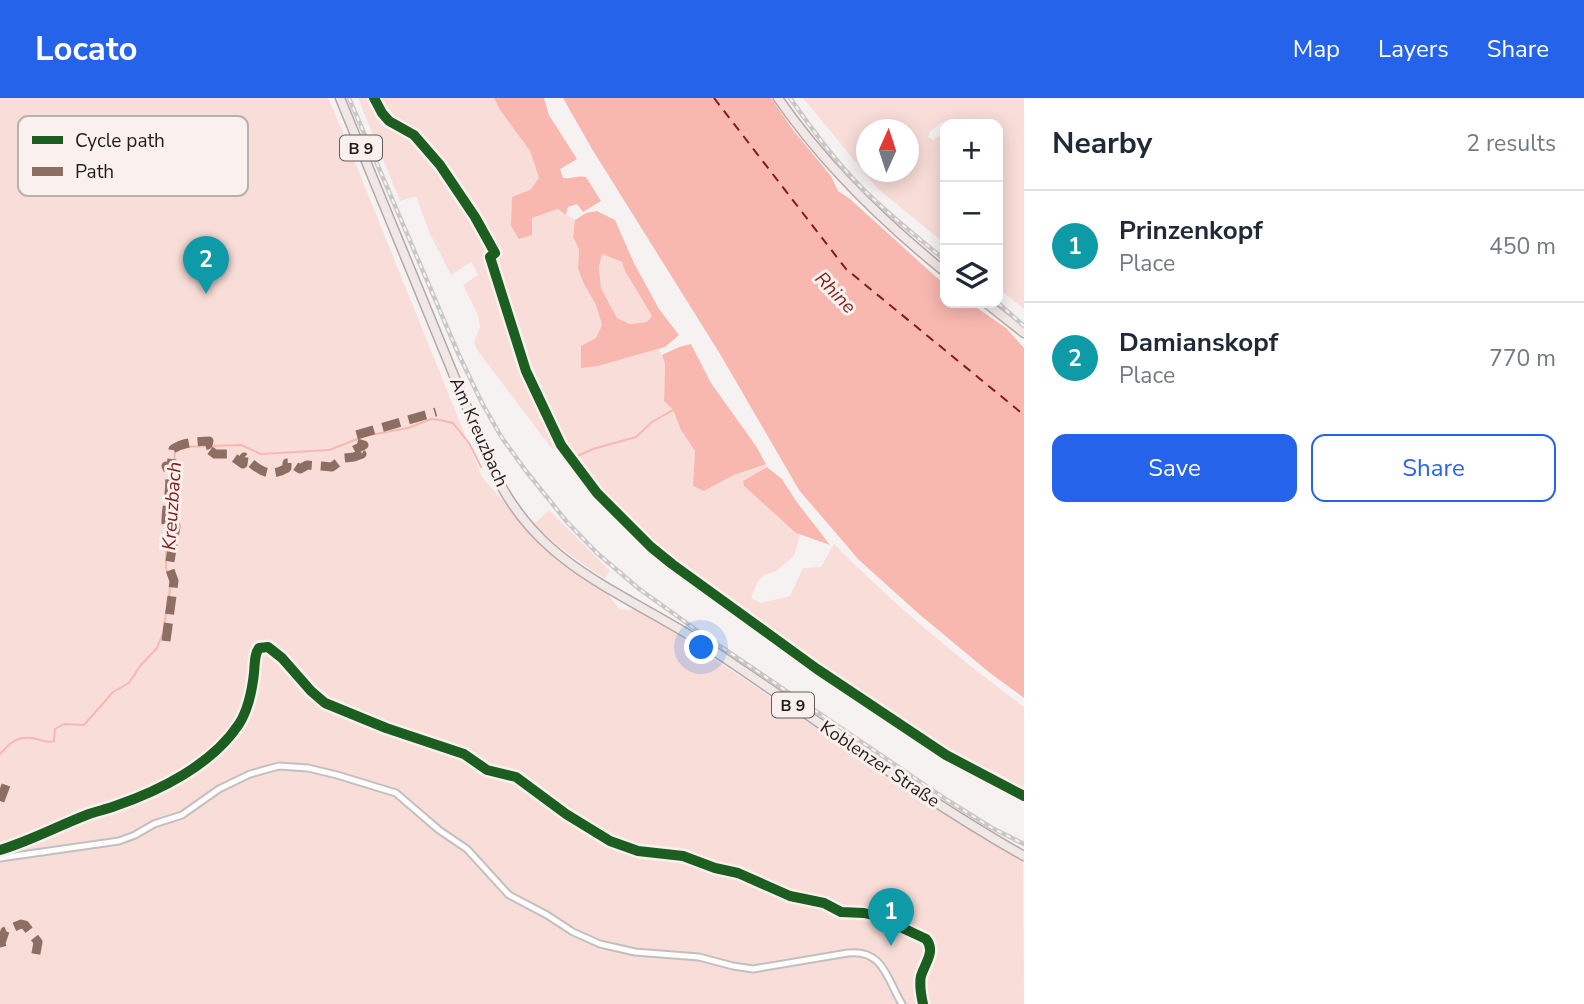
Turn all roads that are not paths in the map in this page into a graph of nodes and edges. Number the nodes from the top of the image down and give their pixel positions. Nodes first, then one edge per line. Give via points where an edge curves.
1 (340, 98) edge
2 (778, 98) edge
3 (940, 267) edge
4 (992, 308) edge
5 (1024, 333) edge
6 (561, 557) joint
7 (0, 850) edge
8 (1024, 856) edge
9 (0, 858) edge
10 (902, 1004) edge
11 (923, 1004) edge

1 - 6 main road, Am Kreuzbach / B 9 via 498,480 528,524
2 - 3 main road via 848,186
4 - 5 main road
6 - 8 main road, Koblenzer Straße / B 9 via 701,643
7 - 11 street via 128,801 198,765 243,718 256,652 265,647 275,651 325,703 464,754 487,770 516,777 610,841 638,851 683,856 841,912 877,916 926,939 931,949 920,982
9 - 10 street via 119,841 182,815 250,774 279,766 308,768 396,793 467,849 509,895 590,940 625,950 699,957 753,969 865,954 880,963

